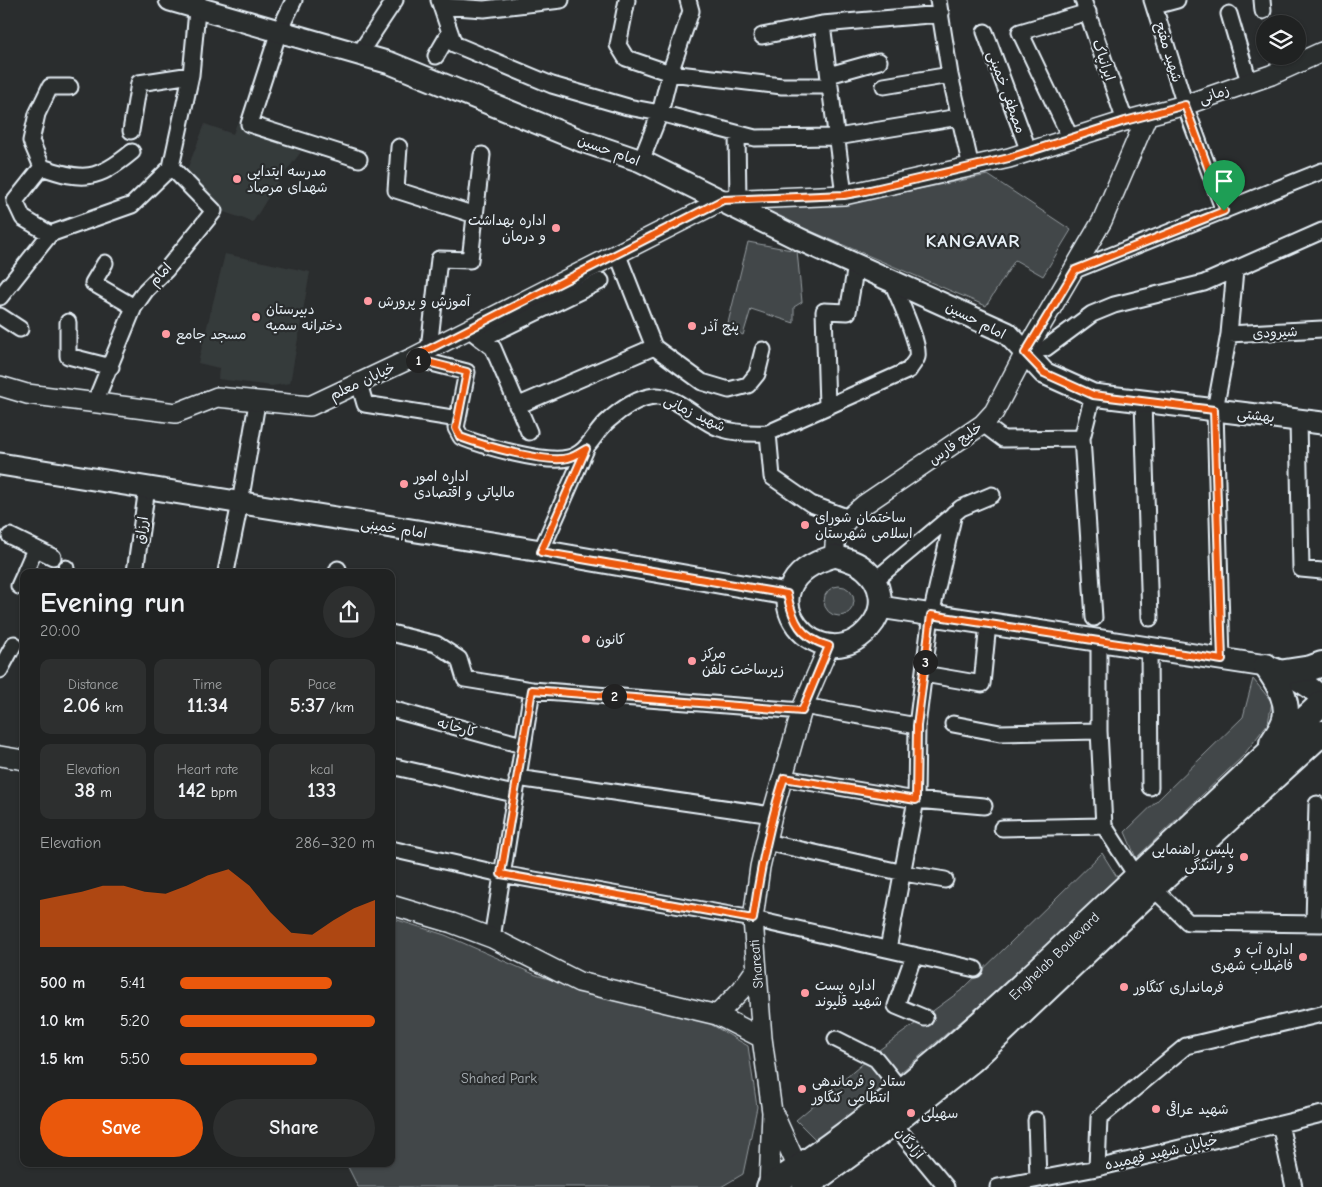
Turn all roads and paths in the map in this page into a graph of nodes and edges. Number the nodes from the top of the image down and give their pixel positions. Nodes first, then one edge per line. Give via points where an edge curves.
1 (170, 0) edge
2 (294, 0) edge
3 (395, 0) edge
4 (561, 0) edge
5 (628, 0) edge
6 (688, 0) edge
7 (1177, 0) edge
8 (440, 3) edge
9 (1154, 3) edge
10 (197, 4) edge
11 (517, 4) edge
12 (1085, 6) edge
13 (940, 7) edge
14 (1229, 14) dead end
15 (822, 24) junction
16 (279, 31) junction
17 (450, 32) junction
18 (985, 32) dead end
19 (762, 36) dead end
20 (1322, 52) edge
21 (359, 54) junction
22 (436, 56) dead end
23 (879, 61) dead end
24 (670, 73) junction
25 (191, 75) junction
26 (950, 75) junction
27 (829, 80) junction
28 (1249, 82) junction
29 (884, 86) dead end
30 (70, 87) dead end
31 (1185, 105) junction
32 (660, 113) junction
33 (1147, 116) junction
34 (959, 117) junction
35 (1125, 121) junction
36 (131, 131) dead end
37 (737, 134) junction
38 (837, 137) junction
39 (1071, 139) junction
40 (399, 147) dead end
41 (132, 152) dead end
42 (1030, 152) junction
43 (482, 155) dead end
44 (359, 159) dead end
45 (641, 161) junction
46 (42, 167) junction
47 (171, 167) junction
48 (971, 167) junction
49 (1322, 171) edge
50 (844, 195) junction
51 (731, 200) junction
52 (1224, 211) junction
53 (474, 215) junction
54 (1322, 231) edge
55 (50, 234) junction
56 (617, 253) junction
57 (105, 263) dead end
58 (856, 265) junction
59 (1075, 270) junction
60 (1235, 270) junction
61 (890, 279) junction
62 (601, 281) dead end
63 (0, 297) edge
64 (134, 307) junction
65 (0, 316) edge
66 (68, 322) dead end
67 (20, 329) dead end
68 (1322, 329) edge
69 (475, 334) junction
70 (1229, 334) junction
71 (654, 347) junction
72 (429, 349) junction
73 (763, 350) dead end
74 (1025, 353) junction
75 (412, 358) junction
76 (111, 367) junction
77 (359, 383) junction
78 (0, 386) edge
79 (1093, 395) junction
80 (95, 402) junction
81 (257, 402) junction
82 (1143, 402) junction
83 (517, 406) junction
84 (827, 406) junction
85 (1214, 410) junction
86 (458, 419) junction
87 (1298, 420) junction
88 (1322, 422) edge
89 (983, 424) junction
90 (529, 432) dead end
91 (768, 433) junction
92 (1082, 438) junction
93 (586, 449) junction
94 (0, 464) edge
95 (147, 488) junction
96 (992, 496) dead end
97 (240, 503) junction
98 (954, 513) junction
99 (849, 518) junction
100 (10, 536) dead end
101 (35, 548) junction
102 (541, 552) junction
103 (835, 556) junction
104 (53, 557) dead end
105 (26, 569) edge
106 (135, 569) edge
107 (227, 569) edge
108 (1322, 571) edge
109 (875, 580) junction
110 (787, 594) junction
111 (880, 607) junction
112 (931, 615) junction
113 (1094, 618) dead end
114 (1150, 618) dead end
115 (988, 624) junction
116 (395, 634) edge
117 (1099, 641) junction
118 (14, 644) dead end
119 (829, 646) junction
120 (1149, 648) junction
121 (1222, 660) junction
122 (1322, 664) edge
123 (1276, 669) junction
124 (0, 670) edge
125 (924, 674) junction
126 (532, 690) junction
127 (1322, 698) edge
128 (1322, 703) edge
129 (802, 708) junction
130 (395, 710) edge
131 (953, 724) dead end
132 (917, 726) junction
133 (1099, 731) junction
134 (1322, 733) edge
135 (522, 745) junction
136 (1322, 753) edge
137 (1297, 754) junction
138 (0, 756) edge
139 (1263, 758) junction
140 (20, 759) edge
141 (395, 767) edge
142 (517, 778) junction
143 (784, 778) junction
144 (1150, 787) dead end
145 (514, 794) junction
146 (916, 800) junction
147 (1317, 804) dead end
148 (984, 806) dead end
149 (772, 815) junction
150 (1104, 826) junction
151 (1002, 828) dead end
152 (766, 842) junction
153 (395, 850) edge
154 (904, 873) junction
155 (501, 874) junction
156 (945, 880) dead end
157 (1145, 883) junction
158 (395, 905) edge
159 (753, 919) junction
160 (1318, 923) edge
161 (492, 938) junction
162 (888, 949) junction
163 (914, 955) junction
164 (756, 969) junction
165 (975, 969) dead end
166 (1322, 1014) edge
167 (717, 1015) junction
168 (926, 1018) dead end
169 (762, 1038) junction
170 (836, 1038) dead end
171 (901, 1090) junction
172 (772, 1112) junction
173 (1322, 1114) edge
174 (1036, 1120) dead end
175 (893, 1122) junction
176 (1280, 1124) junction
177 (1096, 1168) junction
178 (1048, 1181) edge
179 (805, 1182) edge
180 (769, 1187) edge
181 (946, 1187) edge
182 (998, 1187) edge
183 (1294, 1187) edge

1 - 10 main road, امام حسین
2 - 16 street
3 - 21 street
4 - 11 street
5 - 24 street via 618,45 626,58
6 - 24 street via 691,11
7 - 9 street
8 - 11 street via 484,9
8 - 17 street
9 - 31 street, شهید مفتح
10 - 16 main road, امام حسین
10 - 25 street
12 - 35 street, ایرانپاک
12 - 39 street via 1020,32
13 - 15 street
13 - 26 street
14 - 28 street
15 - 19 street
15 - 27 street
16 - 21 main road, امام حسین
16 - 44 street via 249,124
17 - 22 street
17 - 32 street via 454,44 552,85
18 - 42 street, مصطفی خمینی
20 - 28 street, زمانی
21 - 45 main road, امام حسین via 390,63 582,141
23 - 27 street
24 - 27 street via 782,86
24 - 32 street
25 - 36 street via 139,83
25 - 47 street
26 - 29 street
26 - 34 street
27 - 38 street
28 - 31 street, زمانی
30 - 46 street via 50,87 37,114 31,141
31 - 33 street, زمانی
31 - 52 street, شهید مفتح
32 - 37 street
32 - 45 street
33 - 35 street, زمانی
33 - 59 street, خلیج فارس via 1102,221
34 - 38 street
34 - 48 street
35 - 39 street, زمانی
37 - 38 street via 755,138
37 - 51 street
38 - 50 street
39 - 42 street, زمانی
40 - 53 street via 396,190
41 - 46 street via 117,165 91,177 69,177
42 - 48 street, زمانی
43 - 53 street
45 - 51 main road, امام حسین
46 - 55 street via 15,201 23,218
47 - 55 street via 132,205
47 - 64 street, امام via 214,211
48 - 50 street, زمانی
49 - 52 street
50 - 51 street, زمانی
51 - 56 street, خیابان معلم
51 - 58 main road, امام حسین via 803,241
52 - 59 street
53 - 72 street via 470,260 439,259
54 - 60 street
55 - 63 street
56 - 69 street, خیابان معلم
56 - 71 street
57 - 64 street via 93,283
58 - 61 main road, امام حسین
58 - 84 street via 848,312 824,311
59 - 74 street, خلیج فارس
60 - 70 street
60 - 74 street via 1204,283 1114,305 1092,314 1046,348
61 - 74 main road, امام حسین via 1007,333
61 - 84 street, شهید زمانی via 916,339 917,357 909,370
62 - 69 street
64 - 76 street, امام
65 - 67 street
66 - 76 street via 68,356
68 - 70 street, شیرودی
69 - 72 street, خیابان معلم
69 - 83 street via 493,348
70 - 85 street
71 - 73 street via 702,382 729,390 748,384 757,374
71 - 83 street
72 - 75 street, خیابان معلم
74 - 79 main road, بهشتی via 1044,373
74 - 89 street, خلیج فارس via 994,412
75 - 77 street, خیابان معلم
75 - 86 street via 467,372
76 - 80 street, امام
77 - 81 street, خیابان معلم via 310,406
77 - 86 street via 365,404
78 - 80 street, خیابان معلم via 27,394
79 - 82 main road, بهشتی
79 - 92 street
80 - 81 street, خیابان معلم via 176,413 218,398
81 - 97 street
82 - 85 main road, بهشتی
82 - 114 street
83 - 90 street
84 - 91 street, شهید زمانی
85 - 87 main road, بهشتی
85 - 121 street
86 - 93 street via 456,428 460,437 481,445 543,458 568,458
87 - 88 main road, بهشتی
87 - 108 street via 1301,569
89 - 92 street via 1004,440
89 - 99 street, خلیج فارس
91 - 93 street, شهید زمانی via 746,434 719,428 672,400 657,395 640,398 608,420
91 - 99 street via 772,477 811,504
92 - 113 street
93 - 102 street, شهید زمانی
94 - 95 main road, امام خمینی
95 - 97 main road, امام خمینی
95 - 106 street, ارزاق
96 - 98 street
97 - 102 main road, امام خمینی
97 - 107 street
98 - 109 street
98 - 112 street
99 - 103 street, خلیج فارس via 838,530
100 - 101 street
101 - 104 street
101 - 105 street
102 - 110 main road, امام خمینی
103 - 109 main road via 866,569
103 - 110 main road via 813,563 796,576
109 - 111 main road via 880,593
110 - 119 main road via 791,614 804,634
111 - 112 main road
111 - 119 main road via 875,620 855,640
112 - 115 main road
112 - 125 street
115 - 117 main road
115 - 125 street via 982,684
116 - 126 street via 436,644 459,659 465,679
117 - 120 main road
117 - 133 street
118 - 124 street
119 - 129 street, Shareati
120 - 121 main road
120 - 144 street
121 - 123 main road
122 - 123 main road via 1311,668
123 - 127 main road via 1311,688
123 - 139 main road via 1285,721
125 - 132 street
126 - 129 street
126 - 135 street
128 - 139 main road, Enghelab Boulevard
129 - 132 street
129 - 143 street, Shareati
130 - 135 street, کارخانه
131 - 133 street via 1000,733
132 - 146 street
133 - 150 street
134 - 137 main road, Enghelab Boulevard
135 - 142 street
136 - 137 main road
137 - 157 main road, Enghelab Boulevard
138 - 140 street
139 - 157 main road, Enghelab Boulevard
141 - 145 street
142 - 145 street
142 - 149 street
143 - 146 street
143 - 149 street, Shareati
145 - 155 street
146 - 148 street
146 - 154 street
147 - 160 street
149 - 152 street, Shareati
150 - 151 street
150 - 157 street
152 - 154 street
152 - 159 street, Shareati
153 - 155 street
154 - 156 street
154 - 162 street
155 - 159 street
155 - 161 street
157 - 160 street via 1188,922
157 - 171 main road, Enghelab Boulevard
157 - 175 main road, Enghelab Boulevard via 972,1060
158 - 161 street
159 - 162 street
159 - 164 street, Shareati
161 - 167 street via 579,982
162 - 163 street
163 - 165 street
163 - 168 street via 896,1006
164 - 167 street
164 - 169 street, Shareati
166 - 177 street via 1186,1046 1099,1118
167 - 169 street
169 - 172 street, Shareati
170 - 171 street via 876,1059
171 - 179 main road, Enghelab Boulevard
172 - 179 street
172 - 180 street
173 - 176 street, خیابان شهید فهمیده
174 - 178 street
175 - 179 main road, Enghelab Boulevard
175 - 181 street, آزادگان
176 - 177 street, خیابان شهید فهمیده
176 - 183 street
177 - 178 street, خیابان شهید فهمیده
178 - 182 street, خیابان شهید فهمیده
179 - 180 main road, Enghelab Boulevard

